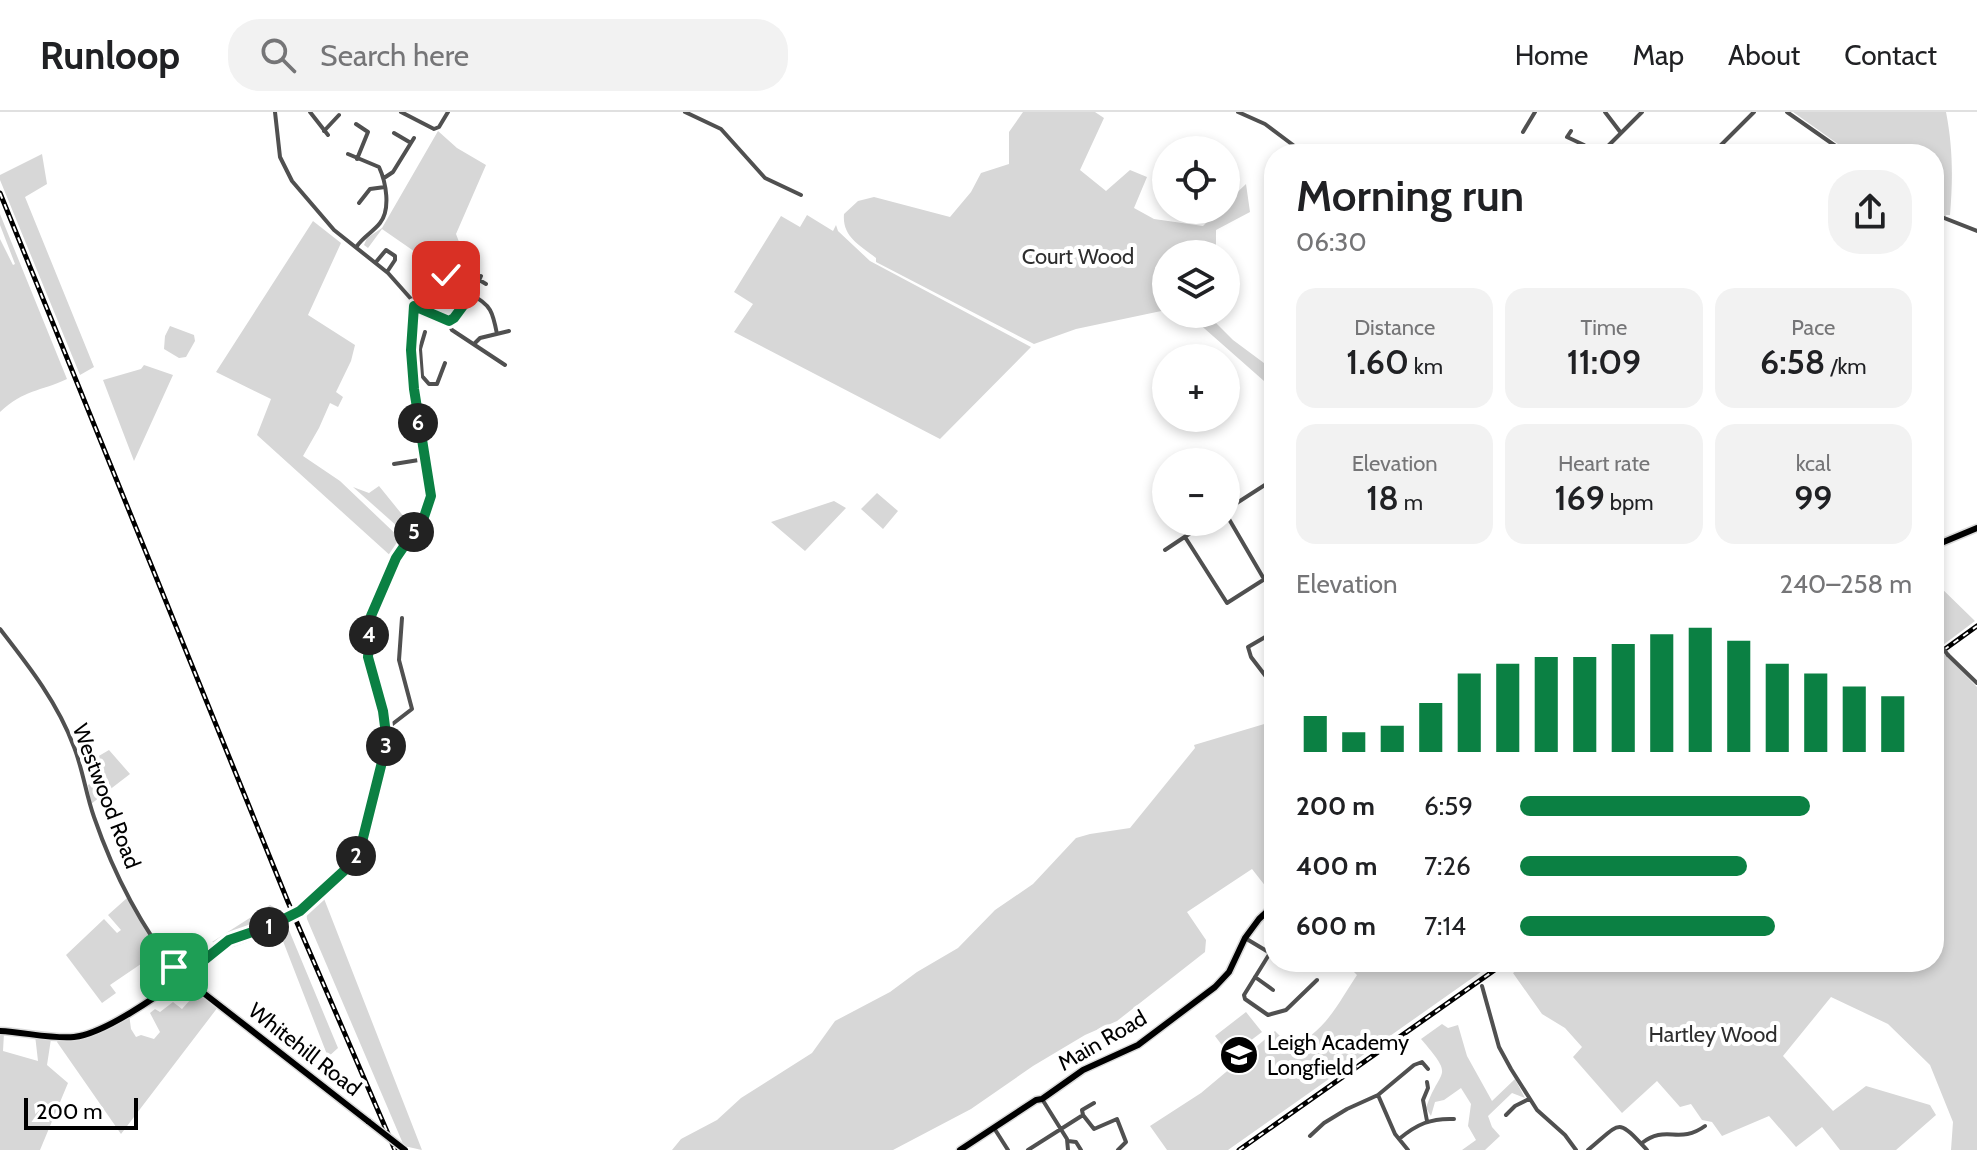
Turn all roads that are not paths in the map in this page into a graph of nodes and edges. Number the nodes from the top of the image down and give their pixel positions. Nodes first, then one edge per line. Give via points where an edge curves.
1 (275, 112) edge
2 (310, 112) edge
3 (401, 112) edge
4 (448, 112) edge
5 (685, 112) edge
6 (1238, 112) edge
7 (1535, 112) edge
8 (1605, 112) edge
9 (1642, 112) edge
10 (1754, 112) edge
11 (1787, 112) edge
12 (335, 118) dead end
13 (356, 124) dead end
14 (1571, 131) dead end
15 (1523, 132) dead end
16 (394, 133) dead end
17 (1621, 133) junction
18 (1292, 144) edge
19 (1582, 144) edge
20 (1610, 144) edge
21 (1722, 144) edge
22 (1833, 144) edge
23 (348, 154) dead end
24 (357, 159) junction
25 (384, 178) junction
26 (385, 187) junction
27 (801, 195) dead end
28 (359, 203) dead end
29 (1944, 220) edge
30 (1977, 231) edge
31 (357, 246) junction
32 (376, 262) junction
33 (429, 271) dead end
34 (387, 272) junction
35 (446, 273) dead end
36 (471, 275) dead end
37 (480, 278) junction
38 (444, 280) junction
39 (486, 284) dead end
40 (472, 296) junction
41 (414, 306) junction
42 (449, 321) junction
43 (509, 331) dead end
44 (425, 332) dead end
45 (497, 334) junction
46 (475, 343) junction
47 (420, 349) junction
48 (411, 350) junction
49 (445, 363) dead end
50 (505, 365) dead end
51 (425, 459) junction
52 (394, 464) dead end
53 (1264, 486) edge
54 (1240, 502) edge
55 (1977, 528) edge
56 (1240, 536) edge
57 (1185, 537) joint
58 (1944, 542) edge
59 (1165, 550) dead end
60 (1264, 579) joint
61 (402, 618) dead end
62 (0, 629) edge
63 (1264, 638) edge
64 (1944, 650) edge
65 (1264, 673) edge
66 (1977, 683) edge
67 (386, 729) junction
68 (1264, 914) edge
69 (1245, 938) junction
70 (1264, 949) edge
71 (1264, 964) edge
72 (183, 977) junction
73 (1255, 977) junction
74 (1317, 980) dead end
75 (1482, 986) dead end
76 (1273, 990) dead end
77 (0, 1031) edge
78 (1428, 1069) dead end
79 (1427, 1082) dead end
80 (1378, 1095) junction
81 (1042, 1099) junction
82 (1529, 1099) junction
83 (1094, 1103) dead end
84 (1083, 1115) junction
85 (1506, 1115) dead end
86 (1454, 1119) dead end
87 (1427, 1121) junction
88 (1705, 1126) dead end
89 (994, 1128) junction
90 (1061, 1129) junction
91 (1310, 1136) dead end
92 (1399, 1139) junction
93 (1068, 1141) junction
94 (1039, 1144) junction
95 (1641, 1144) junction
96 (405, 1150) edge
97 (960, 1150) edge
98 (1008, 1150) edge
99 (1028, 1150) edge
100 (1043, 1150) edge
101 (1068, 1150) edge
102 (1081, 1150) edge
103 (1118, 1150) edge
104 (1408, 1150) edge
105 (1576, 1150) edge
106 (1588, 1150) edge
107 (1647, 1150) edge

1 - 31 street via 280,157 292,181 334,230
2 - 12 street via 326,133
3 - 4 street via 434,129
5 - 27 street via 721,129 765,178
6 - 18 street
7 - 15 street
8 - 17 street
9 - 17 street
10 - 21 street
11 - 22 street
13 - 24 street via 368,132
14 - 19 street via 1567,137
16 - 25 street via 412,141
17 - 20 street
23 - 24 street
24 - 25 street via 379,167
25 - 26 street
26 - 28 street via 370,189
26 - 31 street via 381,223
29 - 30 street
31 - 32 street
32 - 34 street
32 - 34 street via 386,250 395,256
33 - 38 street
34 - 41 street
35 - 38 street
36 - 37 street
37 - 39 street
37 - 40 street
38 - 40 street
40 - 42 street
40 - 45 street via 492,309
41 - 42 street
41 - 48 street
42 - 46 street via 452,330
43 - 45 street
44 - 47 street
45 - 46 street
46 - 50 street
47 - 48 street
47 - 49 street via 422,376 429,384 437,384
48 - 51 street
51 - 52 street
51 - 67 street via 431,487 428,506 396,558 371,616 368,657
53 - 54 street
55 - 58 main road
56 - 60 street
57 - 59 street
57 - 60 street via 1227,603
61 - 67 street via 399,660 412,709
62 - 72 street, Westwood Road via 57,712 120,877
63 - 65 street via 1248,647
64 - 66 street, bridge
67 - 72 street, bridge via 385,751 356,855 300,911 229,940
68 - 69 main road, Main Road
69 - 70 street
69 - 81 main road, Main Road via 1229,972 1215,987 1138,1045 1083,1070
71 - 73 street
72 - 77 main road via 89,1033 67,1037
72 - 96 main road, Whitehill Road, bridge
73 - 74 street via 1245,999 1268,1015 1286,1010
73 - 76 street
75 - 82 street via 1499,1047
78 - 80 street via 1418,1063
79 - 87 street
80 - 91 street via 1347,1109
80 - 92 street
81 - 89 main road, Main Road
81 - 90 street
82 - 85 street
82 - 105 street
83 - 84 street via 1082,1110
84 - 90 street
84 - 103 street via 1094,1129 1117,1119 1126,1142
86 - 87 street
87 - 92 street
88 - 95 street via 1682,1137 1659,1133
89 - 97 main road, Main Road
89 - 98 street
90 - 93 street
90 - 94 street
92 - 104 street
93 - 101 street
93 - 102 street via 1077,1142
94 - 99 street
94 - 100 street
95 - 106 street via 1622,1126
95 - 107 street

